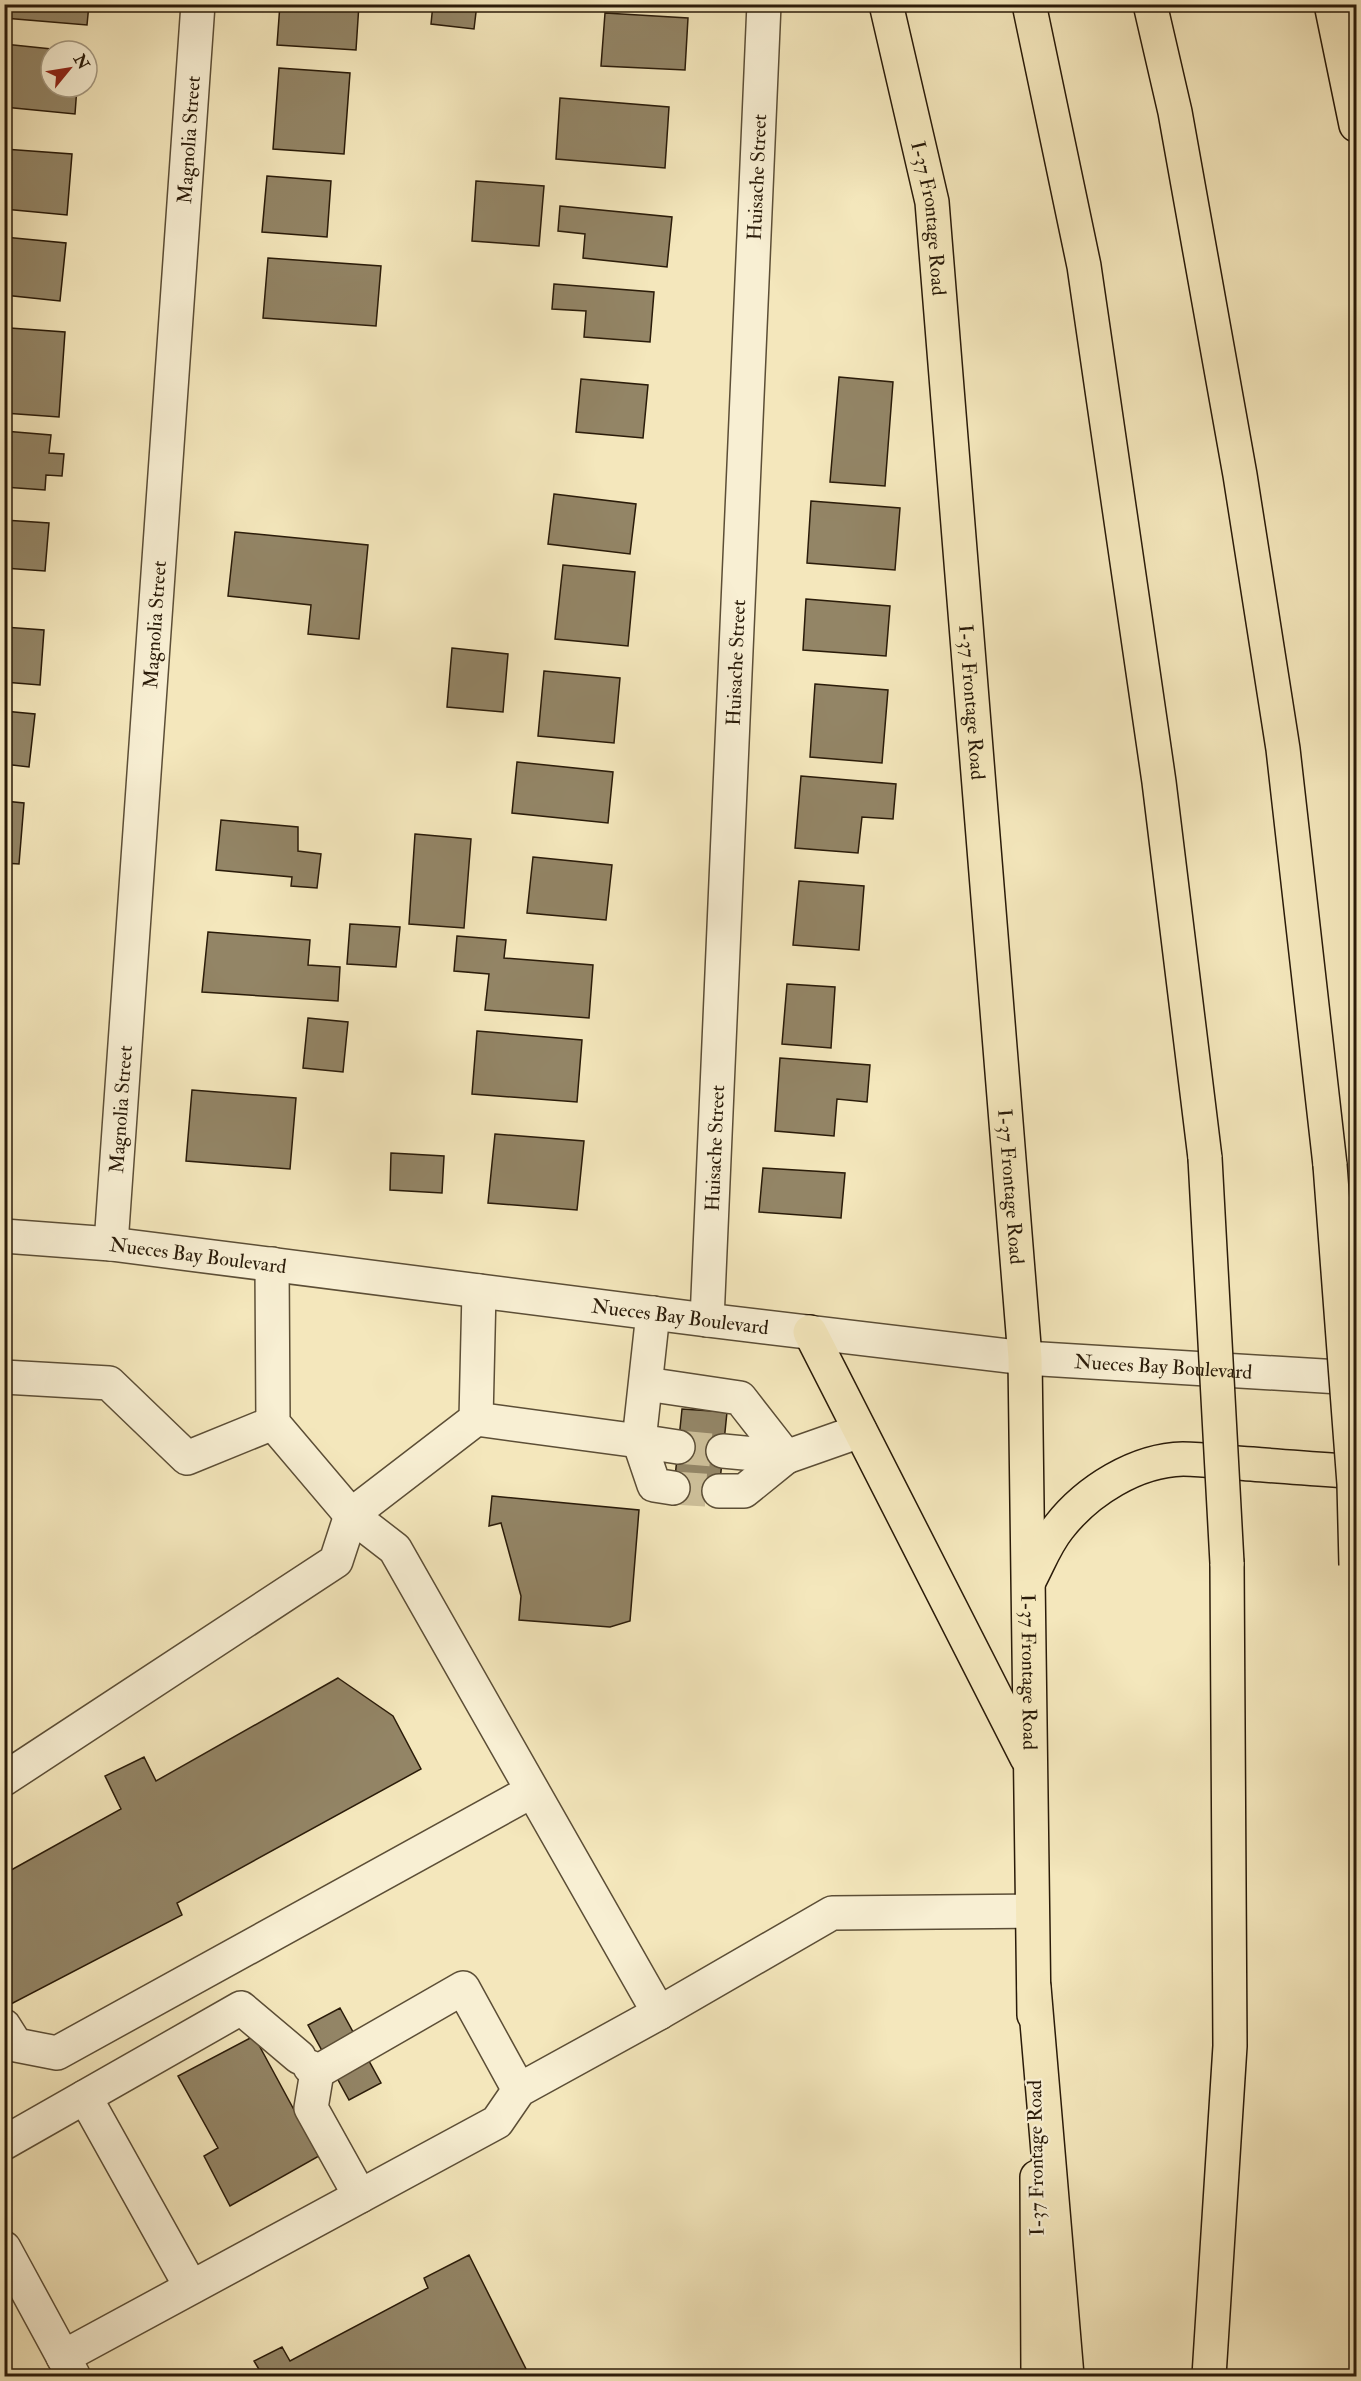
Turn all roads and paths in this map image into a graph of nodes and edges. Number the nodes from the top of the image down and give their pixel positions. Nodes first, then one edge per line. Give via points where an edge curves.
1 (198, 4) edge
2 (764, 4) edge
3 (886, 4) edge
4 (1029, 4) edge
5 (1150, 4) edge
6 (1331, 4) edge
7 (1356, 38) edge
8 (1348, 78) junction
9 (1356, 126) edge
10 (4, 1236) edge
11 (111, 1244) junction
12 (272, 1264) junction
13 (479, 1291) junction
14 (653, 1313) junction
15 (707, 1320) junction
16 (810, 1332) junction
17 (1025, 1358) junction
18 (4, 1377) edge
19 (1356, 1378) edge
20 (646, 1384) junction
21 (476, 1419) junction
22 (273, 1423) junction
23 (861, 1431) junction
24 (639, 1442) junction
25 (678, 1447) tunnel mouth
26 (723, 1451) tunnel mouth
27 (786, 1457) junction
28 (1356, 1472) edge
29 (673, 1488) tunnel mouth
30 (719, 1491) tunnel mouth
31 (351, 1515) junction
32 (1356, 1566) edge
33 (1028, 1586) junction
34 (1031, 1765) junction
35 (4, 1779) edge
36 (532, 1791) junction
37 (1032, 1911) junction
38 (1034, 1987) junction
39 (659, 2013) junction
40 (4, 2026) edge
41 (308, 2065) junction
42 (519, 2090) junction
43 (85, 2097) junction
44 (4, 2144) edge
45 (360, 2196) junction
46 (4, 2248) edge
47 (191, 2287) junction
48 (69, 2367) edge
49 (1038, 2376) edge
50 (1067, 2376) edge
51 (1209, 2376) edge

1 - 11 street, Magnolia Street
2 - 15 street, Huisache Street
3 - 17 main road, I-37 Frontage Road via 932,202
4 - 51 main road, bridge via 1084,266 1159,782 1205,1158 1227,1563 1230,2046
5 - 32 main road, bridge via 1175,112 1240,475 1283,749 1330,1165 1351,1437
6 - 8 main road
7 - 8 street
8 - 9 main road
10 - 11 street, Nueces Bay Boulevard
11 - 12 street, Nueces Bay Boulevard
12 - 13 street, Nueces Bay Boulevard
12 - 22 street
13 - 14 street, Nueces Bay Boulevard
13 - 21 street
14 - 15 street, Nueces Bay Boulevard
14 - 20 street
15 - 16 street, Nueces Bay Boulevard
16 - 17 street, Nueces Bay Boulevard
16 - 23 main road
17 - 19 street, Nueces Bay Boulevard
17 - 33 main road, I-37 Frontage Road
18 - 22 street via 109,1383 187,1458
20 - 24 street
20 - 27 street via 740,1398
21 - 24 street
21 - 31 street
22 - 31 street
23 - 27 street
23 - 34 main road
24 - 25 street
24 - 29 street via 654,1485
26 - 27 street
27 - 30 street via 744,1491
28 - 33 main road via 1182,1459 1126,1474 1078,1506 1059,1527
31 - 35 street via 336,1561
31 - 36 street via 395,1549
33 - 34 main road, I-37 Frontage Road
34 - 37 main road, I-37 Frontage Road
36 - 39 street
36 - 40 street via 57,2053 16,2045
37 - 38 main road, I-37 Frontage Road
37 - 39 street via 832,1913
38 - 49 main road, I-37 Frontage Road
38 - 50 main road
39 - 42 street
41 - 42 street via 464,1988
41 - 43 street via 241,2008
41 - 45 street via 312,2108
42 - 45 street via 497,2122
43 - 44 street
43 - 47 street
45 - 47 street
46 - 48 street
47 - 48 street

